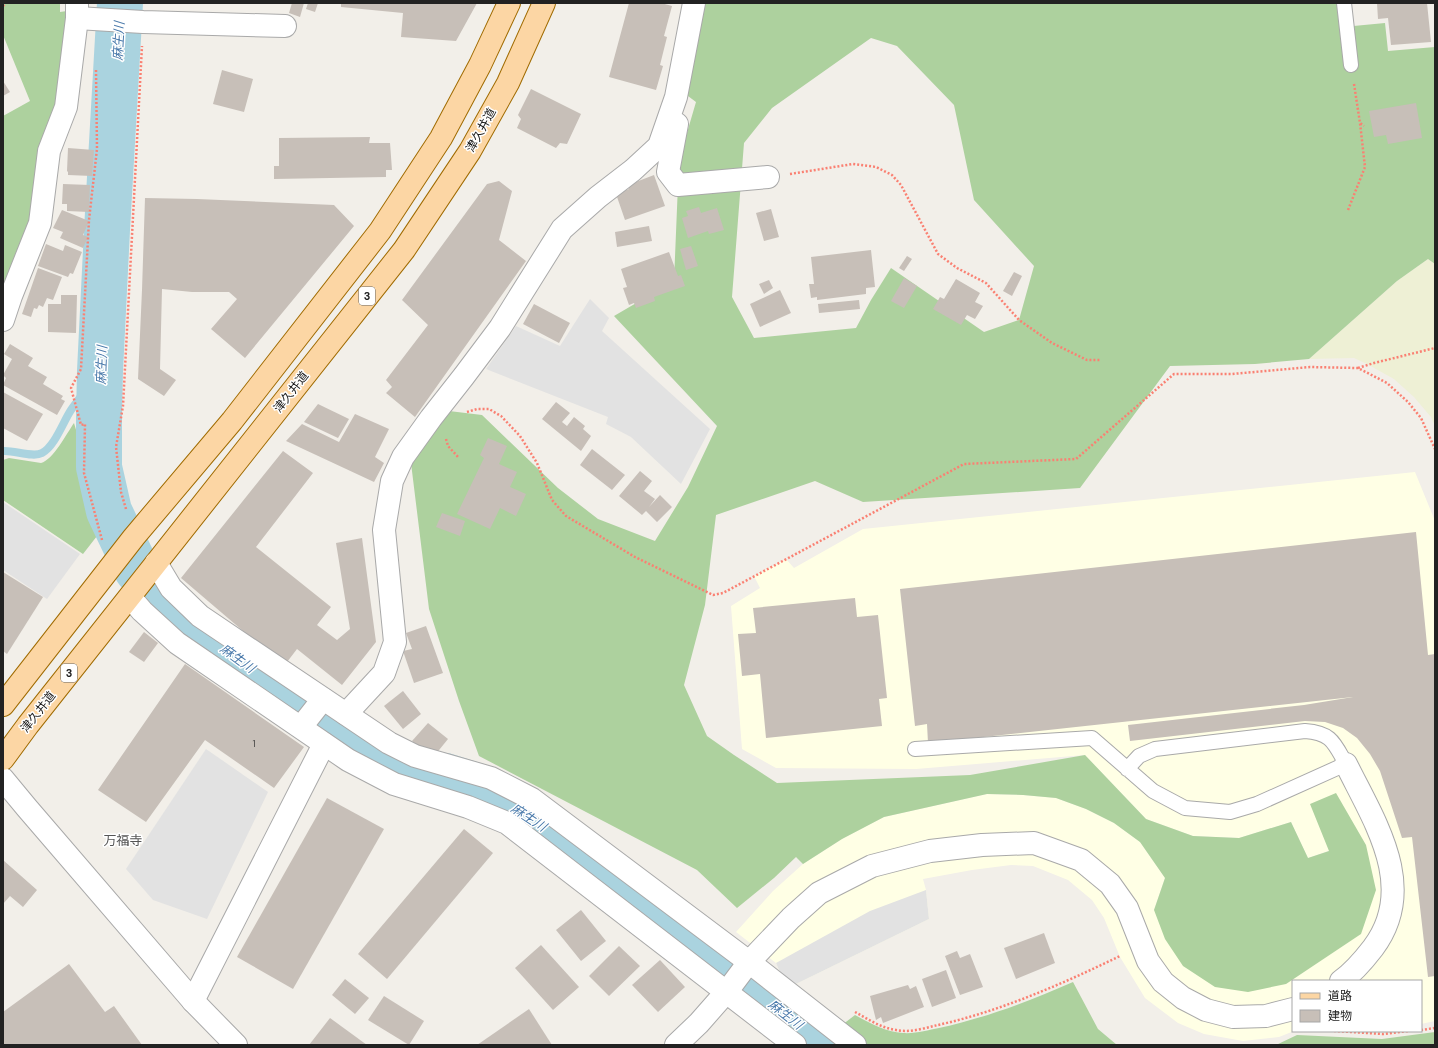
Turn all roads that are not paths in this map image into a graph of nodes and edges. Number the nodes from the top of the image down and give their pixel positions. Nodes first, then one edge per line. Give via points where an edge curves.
1 (508, 3) edge
2 (544, 3) edge
3 (694, 3) edge
4 (1344, 3) edge
5 (77, 11) edge
6 (285, 26) dead end
7 (1351, 65) road end
8 (676, 97) junction
9 (768, 177) road end
10 (3, 320) edge
11 (155, 565) junction
12 (133, 593) junction
13 (321, 701) junction
14 (3, 705) edge
15 (346, 714) junction
16 (303, 724) junction
17 (324, 744) junction
18 (915, 749) dead end
19 (3, 758) edge
20 (1346, 764) junction
21 (1127, 769) junction
22 (3, 779) edge
23 (746, 966) junction
24 (1342, 980) edge
25 (727, 991) junction
26 (193, 1002) junction
27 (1292, 1009) edge
28 (236, 1045) edge
29 (676, 1045) edge
30 (795, 1045) edge
31 (855, 1045) edge

1 - 14 main road, 3 via 480,65 441,138 380,231 232,421 134,537
2 - 11 main road, 津久井道 / 3 via 508,83 470,151 404,250
3 - 8 street
4 - 7 lane
5 - 6 street via 104,20
5 - 10 street via 66,107 49,151 40,223
8 - 9 street via 678,128 668,172 678,185
8 - 15 street via 659,146 562,229 500,328 403,457 392,481 384,530 395,642 384,673
11 - 12 main road, 津久井道 / 3
11 - 13 street via 171,588 200,616
12 - 16 street via 142,611 177,643
12 - 19 main road, 津久井道 / 3
13 - 15 street
13 - 16 street
15 - 23 street via 388,743 415,756 491,778 532,799
16 - 17 street
17 - 25 street via 394,784 468,807 507,823
17 - 26 street
18 - 21 lane via 1092,738
20 - 21 lane via 1257,804 1230,812 1185,808 1153,791
20 - 21 lane via 1330,738 1318,732 1305,731 1155,749 1139,756
20 - 24 street via 1382,837 1391,867 1393,903 1381,938 1360,966
22 - 26 street
23 - 25 street
23 - 27 street via 819,893 872,866 930,851 1034,843 1081,860 1110,884 1127,908 1148,961 1163,982 1183,998 1206,1010 1233,1017 1266,1016
23 - 31 street
25 - 29 street
25 - 30 street
26 - 28 street

